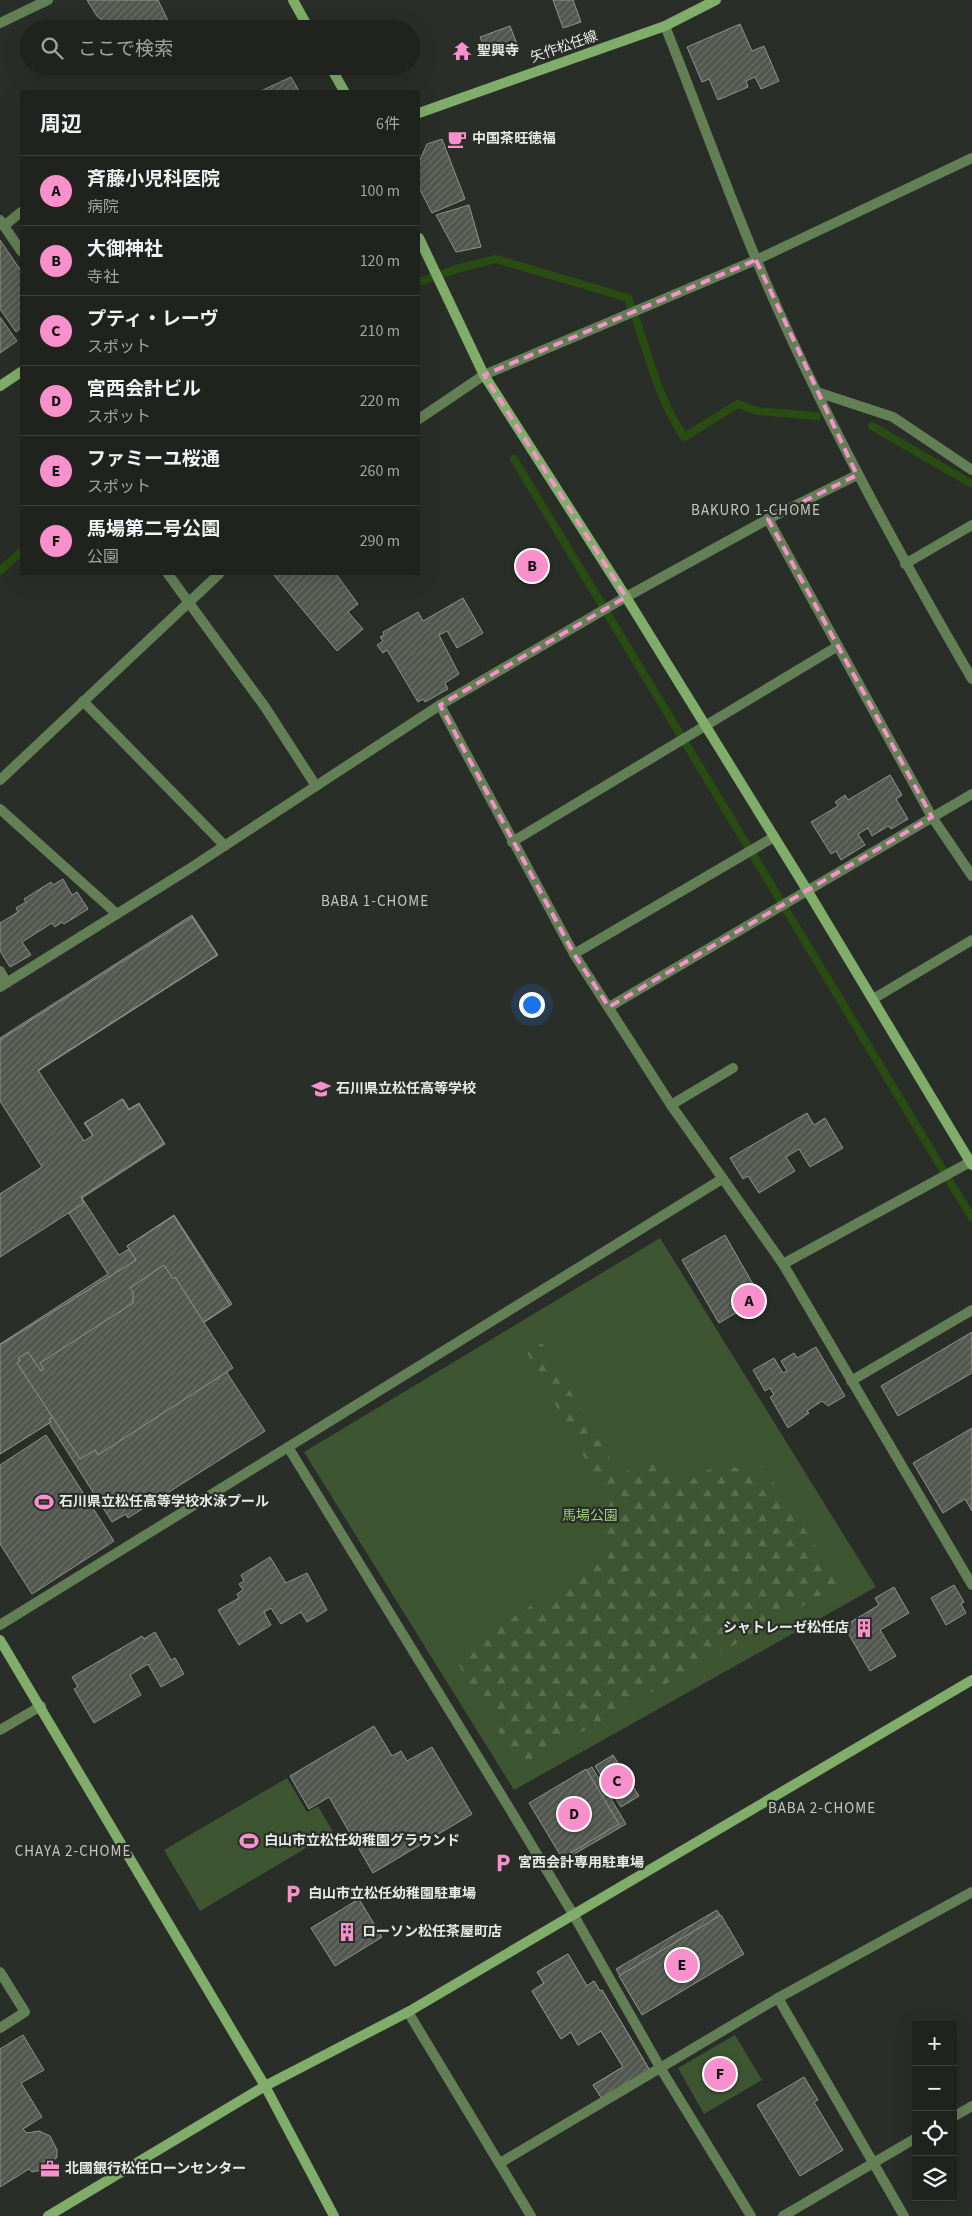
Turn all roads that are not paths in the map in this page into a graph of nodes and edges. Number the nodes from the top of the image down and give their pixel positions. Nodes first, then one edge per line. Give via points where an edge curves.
1 (48, 0) edge
2 (293, 0) edge
3 (716, 0) edge
4 (304, 20) edge
5 (0, 23) edge
6 (666, 26) junction
7 (335, 75) edge
8 (343, 90) edge
9 (420, 113) edge
10 (972, 158) edge
11 (20, 213) edge
12 (2, 223) edge
13 (420, 240) edge
14 (20, 250) edge
15 (756, 260) junction
16 (20, 373) edge
17 (484, 374) junction
18 (0, 386) edge
19 (818, 392) junction
20 (420, 418) edge
21 (972, 470) edge
22 (857, 475) junction
23 (768, 519) junction
24 (972, 525) edge
25 (905, 564) junction
26 (169, 575) edge
27 (218, 575) edge
28 (626, 597) junction
29 (188, 600) junction
30 (838, 646) junction
31 (972, 679) edge
32 (83, 701) junction
33 (440, 705) junction
34 (706, 727) junction
35 (0, 780) edge
36 (316, 786) junction
37 (972, 794) edge
38 (0, 809) edge
39 (932, 817) junction
40 (774, 836) junction
41 (512, 842) junction
42 (225, 846) junction
43 (972, 876) edge
44 (807, 890) junction
45 (117, 914) junction
46 (972, 940) edge
47 (574, 954) junction
48 (0, 971) edge
49 (4, 985) edge
50 (873, 999) junction
51 (609, 1007) junction
52 (733, 1068) dead end
53 (671, 1105) junction
54 (971, 1162) edge
55 (722, 1179) junction
56 (783, 1264) junction
57 (972, 1310) edge
58 (850, 1381) junction
59 (288, 1447) junction
60 (972, 1585) edge
61 (0, 1625) edge
62 (0, 1640) edge
63 (972, 1680) edge
64 (40, 1706) junction
65 (0, 1730) edge
66 (972, 1892) edge
67 (573, 1914) junction
68 (0, 1972) edge
69 (778, 1998) junction
70 (408, 2012) junction
71 (0, 2028) edge
72 (661, 2069) junction
73 (264, 2086) junction
74 (972, 2106) edge
75 (957, 2115) edge
76 (912, 2140) edge
77 (872, 2162) junction
78 (500, 2163) junction
79 (48, 2216) edge
80 (334, 2216) edge
81 (531, 2216) edge
82 (750, 2216) edge
83 (783, 2216) edge
84 (904, 2216) edge

1 - 5 street
2 - 4 street
3 - 6 street, 矢作松任線
6 - 9 street, 矢作松任線
6 - 15 street
7 - 8 street
10 - 15 street
11 - 12 street
12 - 14 street
13 - 17 street
15 - 17 street
15 - 19 street
16 - 18 street
17 - 20 street
17 - 28 street
19 - 21 street via 893,417
19 - 22 street
22 - 23 street
22 - 25 street
23 - 28 street
23 - 30 street
24 - 25 street
25 - 31 street
26 - 29 street
27 - 29 street
28 - 33 street
28 - 34 street
29 - 32 street
29 - 36 street via 265,707
30 - 34 street
30 - 39 street
32 - 35 street
32 - 42 street
33 - 36 street
33 - 41 street
34 - 40 street
34 - 41 street
36 - 42 street
37 - 39 street
38 - 45 street
39 - 43 street
39 - 44 street
40 - 44 street
40 - 47 street
41 - 47 street
42 - 45 street
44 - 50 street
44 - 51 street
45 - 49 street
46 - 50 street
47 - 51 street
48 - 49 street
50 - 54 street
51 - 53 street
52 - 53 street
53 - 55 street
54 - 56 street
55 - 56 street
55 - 59 street
56 - 58 street
57 - 58 street
58 - 60 street
59 - 61 street
59 - 67 street
62 - 64 street
63 - 67 street
64 - 65 street
64 - 73 street
66 - 69 street
67 - 70 street
67 - 72 street
68 - 71 street via 25,2012
69 - 72 street
69 - 77 street
70 - 73 street
70 - 78 street
72 - 78 street
72 - 82 street
73 - 79 street
73 - 80 street
74 - 75 street
76 - 77 street
77 - 83 street
77 - 84 street
78 - 81 street

